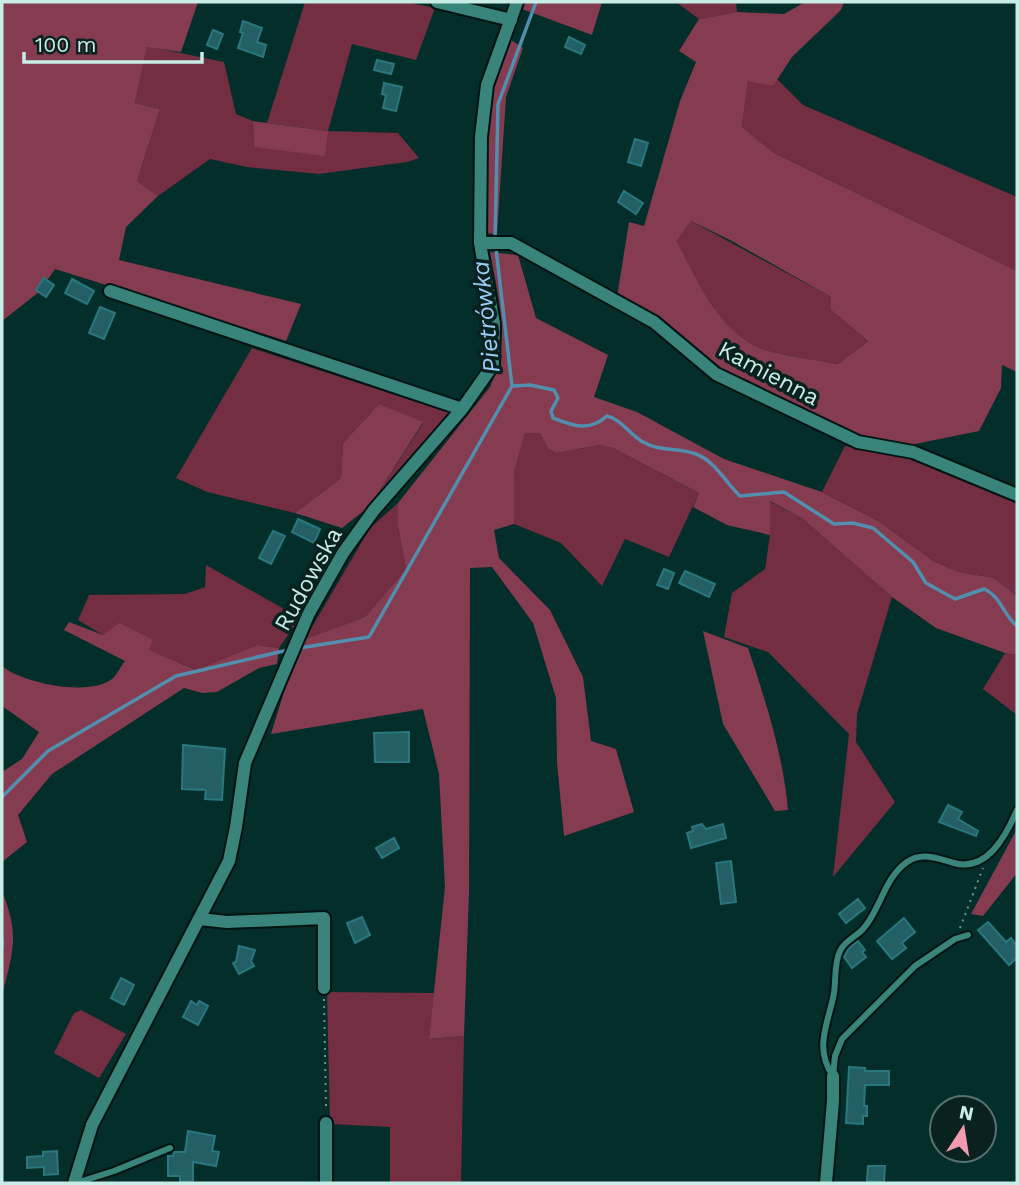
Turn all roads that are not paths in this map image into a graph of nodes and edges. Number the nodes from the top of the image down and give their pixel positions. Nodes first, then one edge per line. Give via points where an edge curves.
1 (437, 2) edge
2 (517, 2) edge
3 (511, 20) junction
4 (480, 243) junction
5 (110, 291) dead end
6 (461, 409) junction
7 (1017, 495) edge
8 (1017, 810) edge
9 (201, 919) junction
10 (968, 935) dead end
11 (324, 988) road end
12 (833, 1076) junction
13 (326, 1124) road end
14 (170, 1148) dead end
15 (74, 1183) edge
16 (326, 1183) edge
17 (825, 1183) edge

1 - 3 street
2 - 3 street, Rudowska
3 - 4 street, Rudowska via 487,85 481,137
4 - 6 street, Rudowska via 494,324 493,365
4 - 7 street, Kamienna via 511,243 654,322 716,374 858,442 913,452
5 - 6 street
6 - 9 street, Rudowska via 374,510 309,612 245,763 229,861
8 - 12 lane via 1007,833 988,856 972,865 923,856 909,860 896,872 864,928 848,940 840,952 823,1047
9 - 11 street via 324,918
9 - 15 street, Rudowska via 92,1125
10 - 12 lane via 915,967 842,1039
12 - 17 street
13 - 16 street
14 - 15 lane

